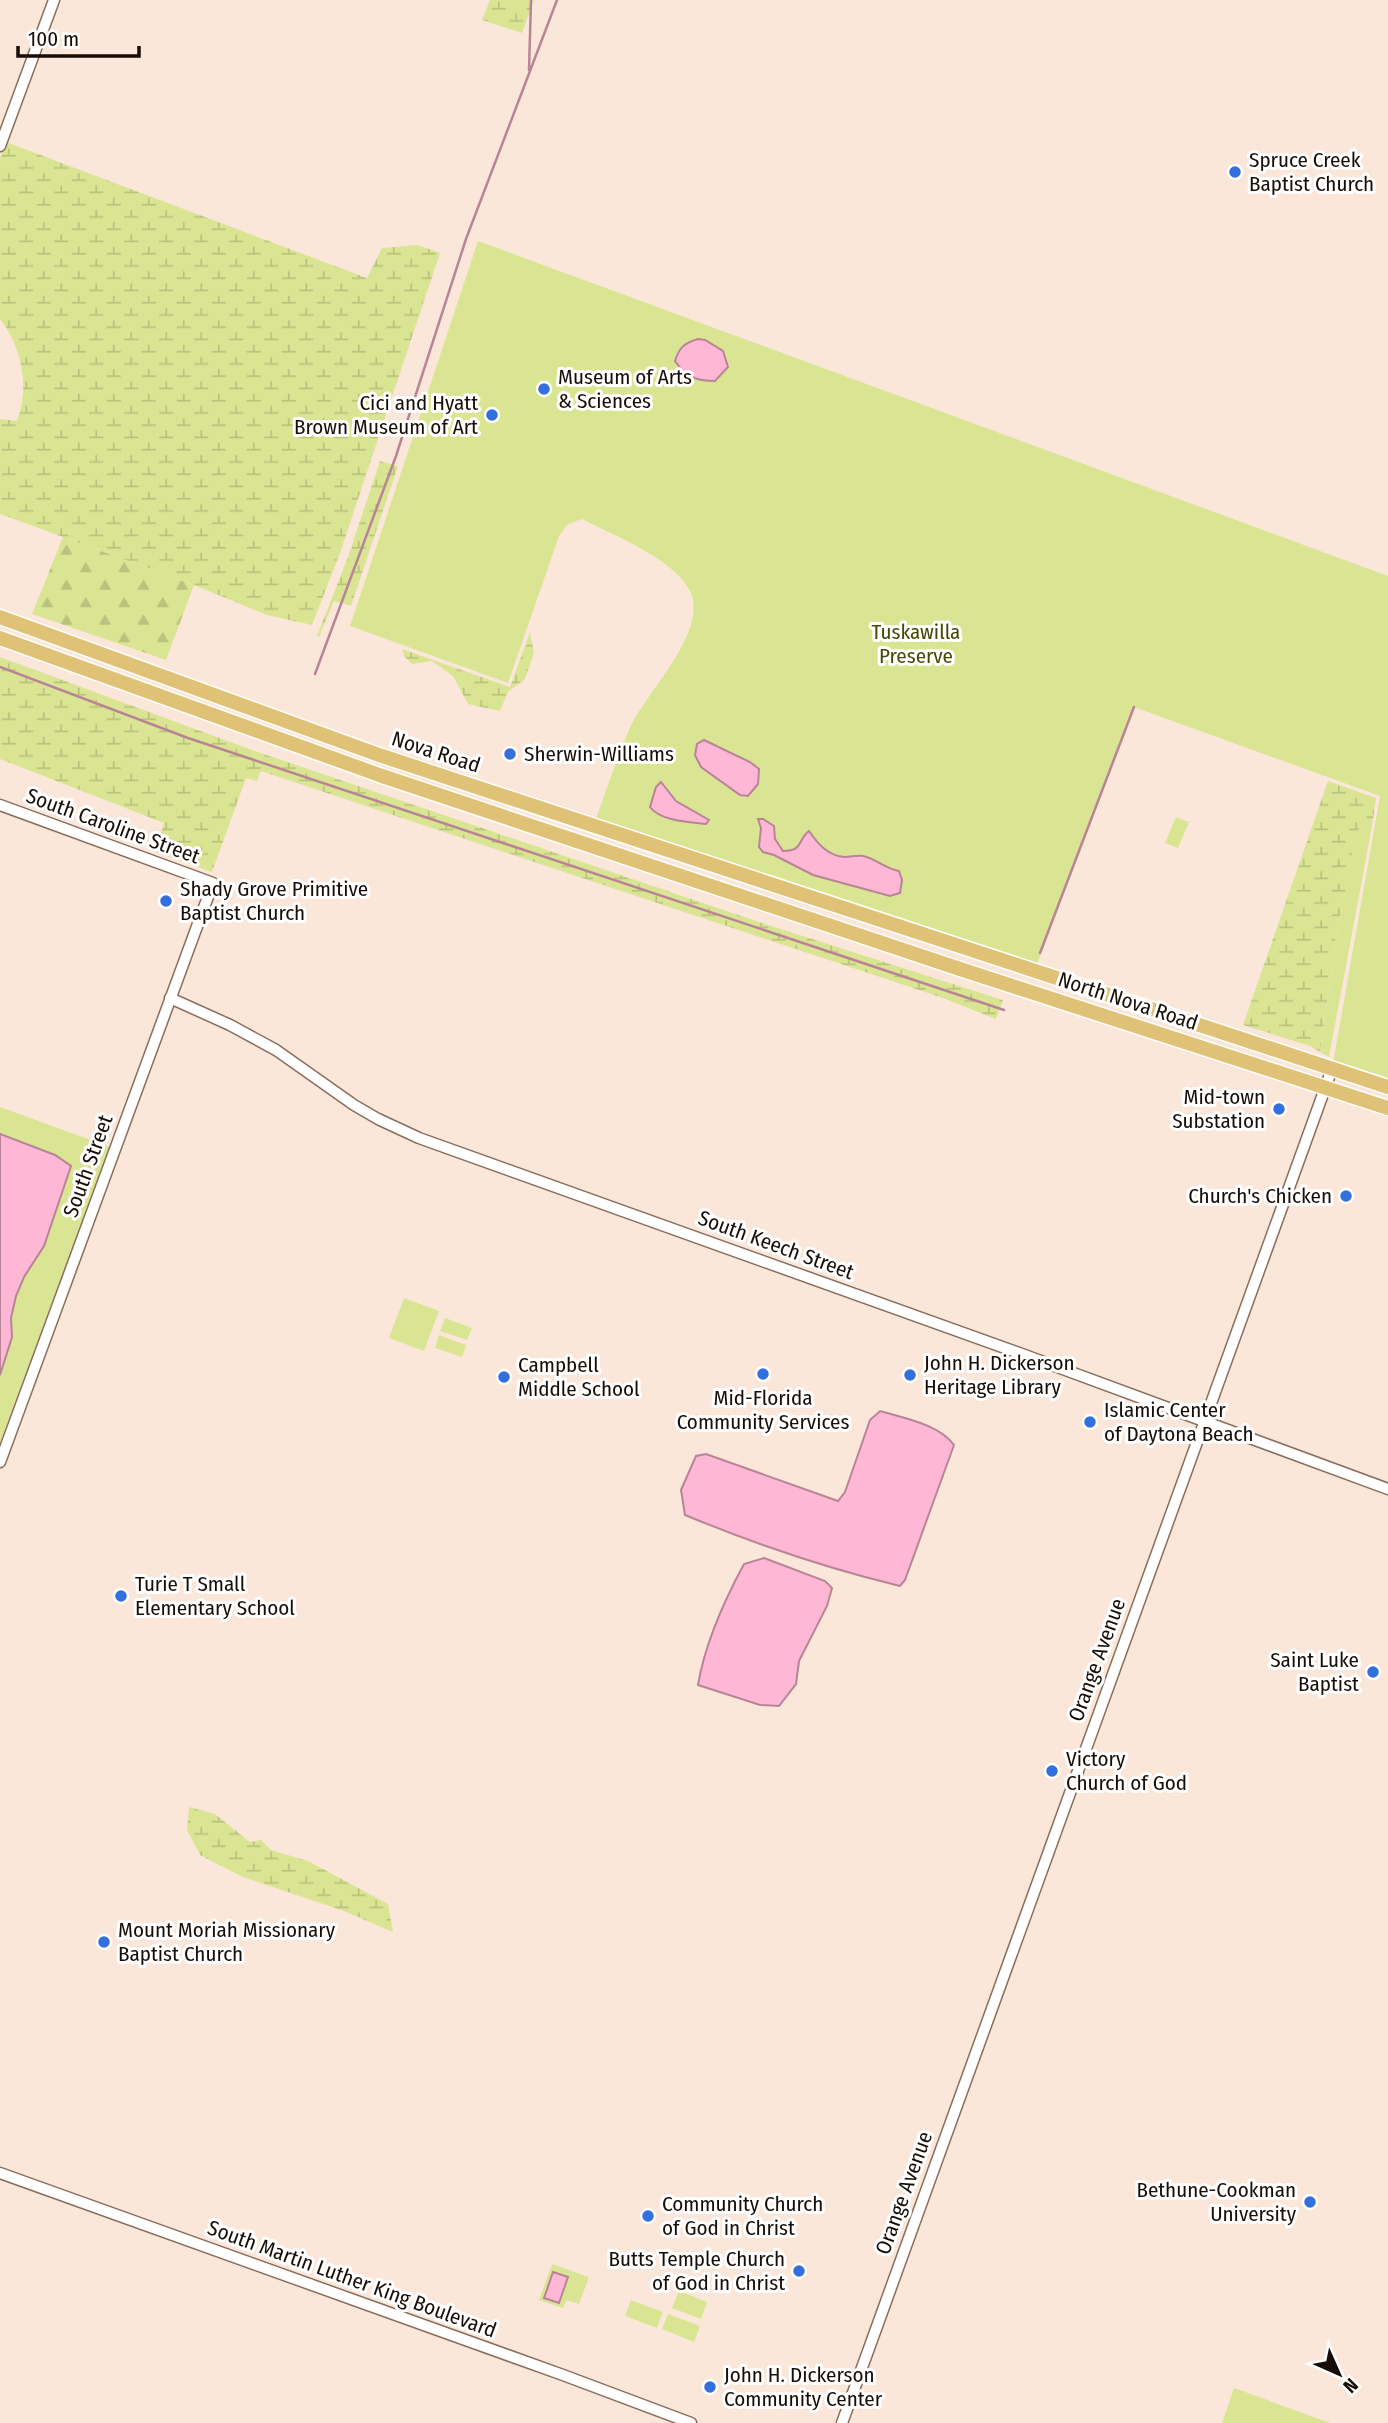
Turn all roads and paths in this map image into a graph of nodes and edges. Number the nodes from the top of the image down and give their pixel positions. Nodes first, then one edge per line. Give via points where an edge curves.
1 (54, 0) edge
2 (0, 146) edge
3 (0, 617) edge
4 (0, 638) edge
5 (0, 804) edge
6 (527, 804) junction
7 (496, 814) junction
8 (732, 872) junction
9 (695, 880) junction
10 (762, 882) junction
11 (213, 883) joint
12 (724, 890) junction
13 (862, 915) joint
14 (856, 934) joint
15 (1072, 984) junction
16 (1099, 993) junction
17 (1039, 995) junction
18 (170, 998) junction
19 (1069, 1004) junction
20 (1332, 1069) junction
21 (1325, 1087) junction
22 (1388, 1087) edge
23 (1388, 1108) edge
24 (1204, 1421) junction
25 (0, 1462) edge
26 (1388, 1489) edge
27 (0, 2173) edge
28 (691, 2423) edge
29 (842, 2423) edge

1 - 2 street
3 - 6 main road, Nova Road
4 - 7 main road, Nova Road
5 - 11 street, South Caroline Street
6 - 7 main road via 514,812
6 - 8 main road, Nova Road
7 - 9 main road, Nova Road
8 - 9 main road
8 - 10 main road, Nova Road
9 - 12 main road, Nova Road
10 - 12 main road via 734,884
10 - 13 main road, Nova Road
11 - 18 street, South Street
12 - 14 main road, Nova Road
13 - 15 main road, North Nova Road
14 - 17 main road, North Nova Road
15 - 16 main road, North Nova Road
15 - 17 main road
16 - 19 main road
16 - 20 main road, North Nova Road
17 - 19 main road, North Nova Road
18 - 24 street, South Keech Street via 230,1024 354,1105 419,1138
18 - 25 street, South Street
19 - 21 main road, North Nova Road
20 - 21 street, Orange Avenue
20 - 22 main road, North Nova Road
21 - 23 main road, North Nova Road
21 - 24 street, Orange Avenue
24 - 26 street, South Keech Street
24 - 29 street, Orange Avenue
27 - 28 street, South Martin Luther King Boulevard

